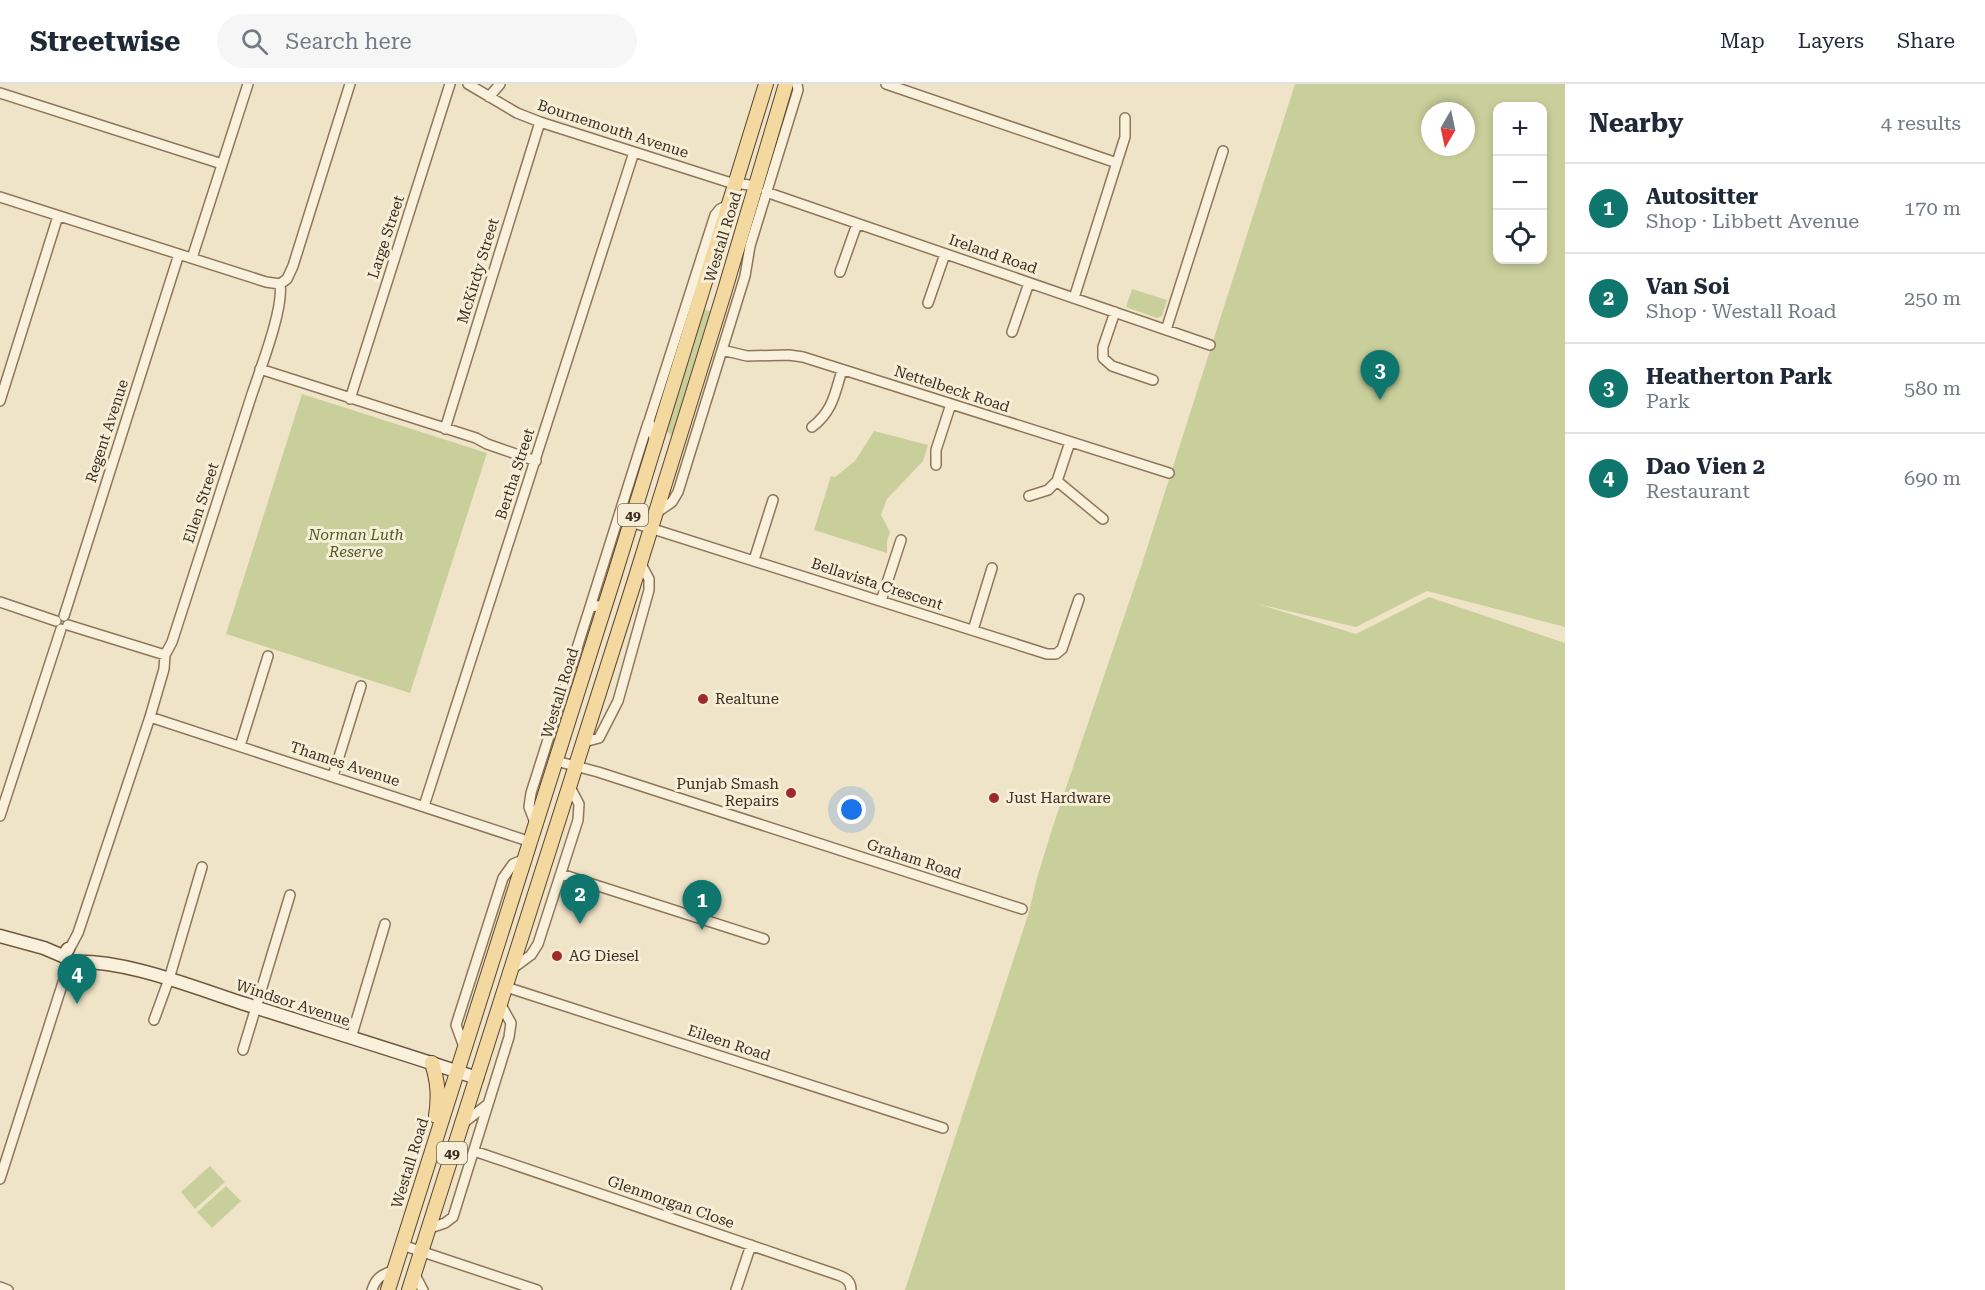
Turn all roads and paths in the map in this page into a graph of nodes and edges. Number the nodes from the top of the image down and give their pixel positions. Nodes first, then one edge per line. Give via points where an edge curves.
1 (248, 84) edge
2 (350, 84) edge
3 (450, 84) edge
4 (468, 84) edge
5 (500, 84) edge
6 (766, 84) edge
7 (786, 84) edge
8 (797, 84) edge
9 (886, 84) edge
10 (0, 93) edge
11 (489, 97) junction
12 (1125, 118) dead end
13 (540, 122) junction
14 (1223, 151) dead end
15 (634, 152) junction
16 (1117, 163) junction
17 (222, 164) junction
18 (736, 184) junction
19 (761, 189) junction
20 (0, 197) edge
21 (730, 204) junction
22 (58, 216) junction
23 (857, 224) junction
24 (179, 254) junction
25 (945, 254) junction
26 (192, 258) junction
27 (840, 272) dead end
28 (1029, 283) junction
29 (280, 284) junction
30 (1074, 298) junction
31 (928, 303) dead end
32 (1115, 312) junction
33 (1166, 330) junction
34 (1012, 332) dead end
35 (1210, 345) dead end
36 (722, 350) junction
37 (260, 369) junction
38 (842, 370) junction
39 (1153, 380) dead end
40 (712, 383) junction
41 (350, 399) junction
42 (691, 400) junction
43 (0, 401) edge
44 (951, 404) junction
45 (649, 421) junction
46 (812, 427) dead end
47 (446, 429) junction
48 (1070, 442) junction
49 (656, 444) junction
50 (536, 461) junction
51 (936, 465) dead end
52 (1169, 473) dead end
53 (1057, 481) junction
54 (1029, 496) dead end
55 (773, 500) dead end
56 (656, 513) junction
57 (1103, 519) dead end
58 (631, 522) junction
59 (651, 528) junction
60 (900, 540) dead end
61 (754, 560) junction
62 (640, 562) junction
63 (992, 568) dead end
64 (615, 577) junction
65 (634, 583) junction
66 (1079, 599) dead end
67 (881, 601) junction
68 (0, 602) edge
69 (605, 605) junction
70 (590, 607) junction
71 (62, 623) junction
72 (973, 630) junction
73 (165, 655) junction
74 (268, 656) dead end
75 (361, 686) dead end
76 (150, 717) junction
77 (584, 742) junction
78 (240, 746) junction
79 (556, 762) junction
80 (576, 767) junction
81 (333, 776) junction
82 (573, 792) junction
83 (424, 806) junction
84 (0, 816) edge
85 (536, 825) junction
86 (531, 842) junction
87 (202, 867) dead end
88 (561, 874) junction
89 (291, 895) dead end
90 (1022, 909) dead end
91 (386, 924) dead end
92 (0, 936) edge
93 (764, 939) dead end
94 (71, 955) junction
95 (512, 969) junction
96 (169, 979) junction
97 (506, 987) junction
98 (501, 1005) junction
99 (256, 1007) junction
100 (154, 1020) dead end
101 (351, 1038) junction
102 (243, 1050) dead end
103 (432, 1063) junction
104 (457, 1071) junction
105 (477, 1077) junction
106 (488, 1104) junction
107 (462, 1124) junction
108 (943, 1128) dead end
109 (434, 1142) junction
110 (474, 1151) junction
111 (0, 1179) edge
112 (428, 1229) junction
113 (402, 1245) junction
114 (751, 1245) junction
115 (421, 1251) junction
116 (394, 1270) junction
117 (414, 1273) junction
118 (0, 1287) edge
119 (8, 1290) edge
120 (372, 1290) edge
121 (388, 1290) edge
122 (409, 1290) edge
123 (423, 1290) edge
124 (537, 1290) edge
125 (736, 1290) edge
126 (851, 1290) edge

1 - 17 street
2 - 29 street, Ellen Street via 292,266 287,279
3 - 41 street, Large Street
4 - 11 street, Bournemouth Avenue
5 - 11 street
6 - 18 main road, Westall Road / 49
7 - 19 main road, Westall Road / 49
8 - 19 street, Westall Road
9 - 16 street
10 - 17 street
11 - 13 street, Bournemouth Avenue
12 - 16 street via 1125,137
13 - 15 street, Bournemouth Avenue
13 - 47 street, McKirdy Street
14 - 33 street
15 - 18 street, Bournemouth Avenue
15 - 50 street, Bertha Street
16 - 30 street
17 - 26 street
18 - 19 street, Bournemouth Avenue
18 - 21 main road, Westall Road / 49
19 - 23 street, Ireland Road
19 - 36 street, Westall Road via 745,276
19 - 42 main road, Westall Road / 49
20 - 22 street
21 - 45 street, Westall Road via 715,215
21 - 49 main road, Westall Road / 49
22 - 24 street
22 - 43 street
23 - 25 street, Ireland Road
23 - 27 street
24 - 26 street
24 - 71 street, Regent Avenue
25 - 28 street, Ireland Road
25 - 31 street
26 - 29 street
28 - 30 street, Ireland Road
28 - 34 street
29 - 37 street, Ellen Street via 282,293
30 - 32 street, Ireland Road
32 - 33 street, Ireland Road
32 - 39 street via 1103,358 1112,366
33 - 35 street, Ireland Road
36 - 38 street, Nettelbeck Road via 747,356 796,356
36 - 40 street, Westall Road
37 - 41 street
37 - 73 street, Ellen Street
38 - 44 street, Nettelbeck Road
38 - 46 street via 829,410
40 - 42 street
40 - 56 street, Westall Road via 676,496
41 - 47 street
42 - 56 main road, Westall Road / 49
44 - 48 street, Nettelbeck Road
44 - 51 street via 936,450
45 - 49 street
45 - 70 street, Westall Road
47 - 50 street
48 - 52 street, Nettelbeck Road
48 - 53 street
49 - 58 main road, Westall Road / 49
50 - 83 street, Bertha Street
53 - 54 street via 1048,490
53 - 57 street
55 - 61 street
56 - 59 main road, Westall Road / 49
58 - 59 street, Bellavista Crescent
58 - 64 main road, Westall Road / 49
59 - 61 street, Bellavista Crescent
59 - 62 main road, Westall Road / 49
60 - 67 street
61 - 67 street, Bellavista Crescent
62 - 65 main road, Westall Road / 49
62 - 77 street via 649,579 649,590 618,701 600,738
63 - 72 street
64 - 65 main road
64 - 69 main road, Westall Road / 49
65 - 77 main road, Westall Road / 49
66 - 72 street, Bellavista Crescent via 1064,646 1056,654
67 - 72 street, Bellavista Crescent
68 - 71 street
69 - 70 street
69 - 79 main road, Westall Road / 49
70 - 85 street, Westall Road via 531,793 529,807
71 - 73 street
71 - 84 street, Regent Avenue
73 - 76 street, Ellen Street
74 - 78 street
75 - 81 street
76 - 78 street, Thames Avenue
76 - 94 street, Ellen Street
77 - 80 main road, Westall Road / 49
78 - 81 street, Thames Avenue
79 - 80 street, Graham Road
79 - 85 main road, Westall Road / 49
80 - 82 main road, Westall Road / 49
80 - 90 street, Graham Road
81 - 83 street, Thames Avenue
82 - 88 street, Westall Road via 579,804 578,819
82 - 95 main road, Westall Road / 49
83 - 86 street, Thames Avenue
85 - 86 main road, Westall Road / 49
86 - 104 main road, Westall Road / 49 via 519,862
87 - 96 street
88 - 93 street
88 - 95 street, Westall Road via 535,949
89 - 99 street
91 - 101 street
92 - 94 street, Windsor Avenue
94 - 96 street, Windsor Avenue
94 - 111 street, Ellen Street
95 - 97 main road, Westall Road / 49
96 - 99 street, Windsor Avenue
96 - 100 street
97 - 98 main road, Westall Road / 49
97 - 108 street, Eileen Road
98 - 105 main road, Westall Road / 49
98 - 106 street via 511,1023
99 - 101 street, Windsor Avenue
99 - 102 street
101 - 103 street, Windsor Avenue
103 - 104 street, Windsor Avenue
103 - 109 main road via 439,1092
104 - 105 street, Windsor Avenue
104 - 109 main road, Westall Road / 49
105 - 107 main road, Westall Road / 49
106 - 107 street
106 - 110 street
107 - 112 main road, Westall Road / 49
109 - 113 main road, Westall Road / 49
110 - 112 street via 453,1217
110 - 114 street, Glenmorgan Close
112 - 115 main road, Westall Road / 49
113 - 115 street
113 - 116 main road, Westall Road / 49
114 - 125 street
114 - 126 street, Glenmorgan Close via 847,1279
115 - 117 main road, Westall Road / 49
115 - 124 street
116 - 120 street via 379,1276
116 - 121 main road, Westall Road / 49
117 - 122 main road, Westall Road / 49
117 - 123 street
118 - 119 street

